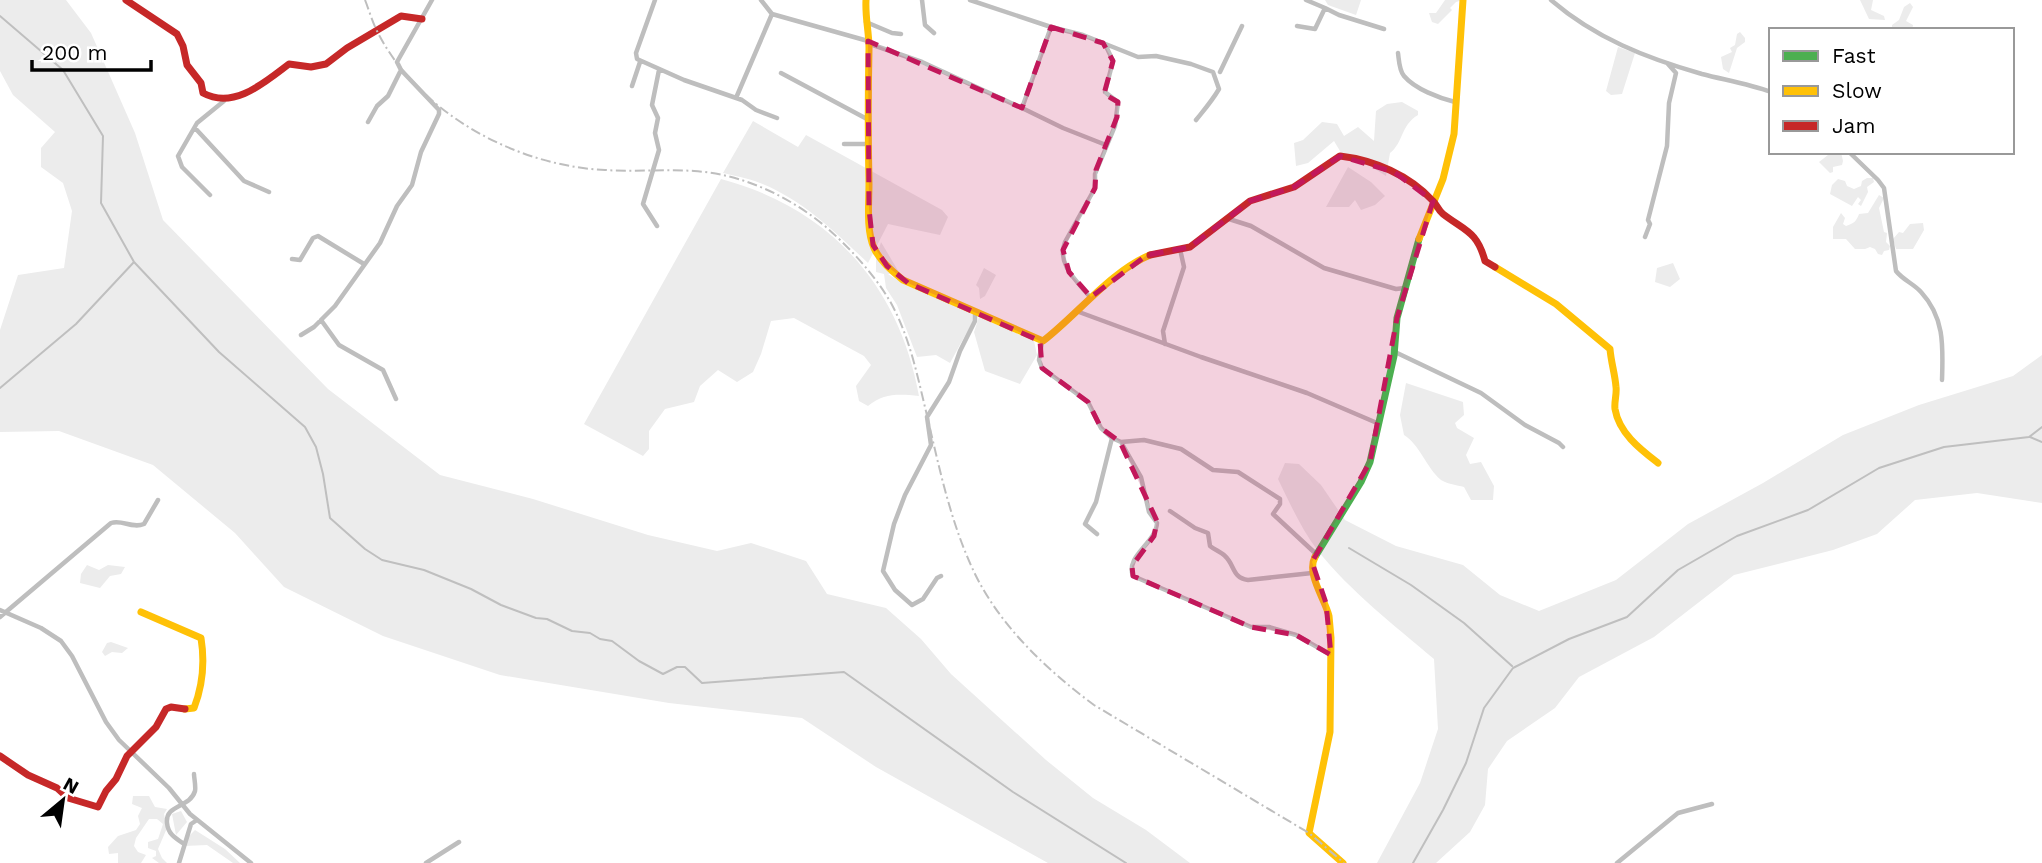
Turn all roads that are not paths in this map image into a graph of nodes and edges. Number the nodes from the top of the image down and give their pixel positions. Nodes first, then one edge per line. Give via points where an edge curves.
1 (126, 0) edge
2 (432, 0) edge
3 (655, 0) edge
4 (761, 0) edge
5 (866, 0) edge
6 (922, 0) edge
7 (970, 0) edge
8 (1306, 0) edge
9 (1463, 0) edge
10 (1551, 0) edge
11 (1325, 8) junction
12 (772, 14) junction
13 (422, 19) junction
14 (866, 22) junction
15 (1242, 26) dead end
16 (1297, 26) dead end
17 (1051, 27) junction
18 (1384, 29) dead end
19 (934, 33) dead end
20 (901, 34) dead end
21 (870, 43) junction
22 (1103, 43) junction
23 (1398, 53) dead end
24 (640, 62) junction
25 (1667, 63) junction
26 (401, 70) junction
27 (659, 70) junction
28 (1220, 72) dead end
29 (781, 73) dead end
30 (632, 86) dead end
31 (1769, 92) edge
32 (736, 98) junction
33 (225, 101) junction
34 (1456, 102) junction
35 (1023, 108) junction
36 (777, 118) dead end
37 (868, 120) junction
38 (1196, 120) dead end
39 (368, 122) dead end
40 (195, 128) junction
41 (844, 144) dead end
42 (868, 144) junction
43 (1106, 145) junction
44 (1851, 154) edge
45 (269, 192) dead end
46 (210, 195) dead end
47 (1433, 201) junction
48 (1230, 219) junction
49 (657, 226) dead end
50 (1645, 237) dead end
51 (1180, 249) junction
52 (292, 259) dead end
53 (364, 264) junction
54 (1405, 288) junction
55 (1091, 298) junction
56 (975, 311) junction
57 (1079, 312) junction
58 (321, 320) junction
59 (301, 335) dead end
60 (1042, 342) junction
61 (1165, 344) junction
62 (1394, 352) junction
63 (1942, 380) dead end
64 (396, 398) dead end
65 (1377, 423) junction
66 (1112, 438) junction
67 (1121, 442) junction
68 (1563, 447) dead end
69 (1658, 463) dead end
70 (158, 500) dead end
71 (1170, 510) dead end
72 (1097, 534) dead end
73 (1315, 553) junction
74 (1312, 573) junction
75 (941, 576) dead end
76 (141, 612) dead end
77 (2, 613) edge
78 (1331, 655) junction
79 (131, 751) junction
80 (0, 756) edge
81 (194, 774) dead end
82 (1712, 804) dead end
83 (181, 805) junction
84 (197, 820) junction
85 (459, 842) dead end
86 (184, 844) junction
87 (178, 863) edge
88 (251, 863) edge
89 (426, 863) edge
90 (1343, 863) edge
91 (1617, 863) edge

1 - 33 street via 173,29 203,93 213,101
2 - 13 street
3 - 24 street via 635,57
4 - 12 street
5 - 14 street
6 - 19 street via 925,24
7 - 17 street
8 - 11 street
9 - 34 street
10 - 25 street via 1602,36
11 - 16 street via 1316,28
11 - 18 street
12 - 21 street
12 - 32 street
13 - 26 street via 397,62
13 - 33 street via 401,16 326,64 289,64 253,89
14 - 20 street
14 - 21 street
15 - 28 street
17 - 22 street
17 - 35 street
21 - 35 street
21 - 37 street
22 - 38 street via 1138,57 1162,57 1215,74 1219,89
22 - 43 street via 1113,61 1105,92 1118,103
23 - 34 street via 1406,78
24 - 27 street
24 - 30 street
25 - 31 street
25 - 50 street via 1675,74 1667,146
26 - 39 street
26 - 53 street via 440,112 410,188
27 - 32 street
27 - 49 street via 652,101 658,118 659,150 643,204
29 - 37 street
32 - 36 street
33 - 40 street
34 - 47 street via 1454,134
35 - 43 street
37 - 42 street
40 - 45 street via 244,181
40 - 46 street via 178,160
41 - 42 street
42 - 56 street via 871,227 877,253 903,281
43 - 55 street via 1095,188 1063,247 1064,263
44 - 63 street via 1884,188 1896,271 1922,293 1941,323
47 - 48 street via 1394,172 1365,159 1340,156 1294,187 1250,201
47 - 54 street
47 - 69 street via 1440,212 1473,233 1485,261 1556,304 1611,350 1615,409 1625,432
48 - 51 street via 1198,243
48 - 54 street via 1324,268
51 - 55 street via 1147,255
51 - 61 street via 1184,267 1163,331
52 - 53 street via 300,260 318,236
53 - 58 street
54 - 62 street
55 - 57 street
56 - 60 street
56 - 75 street via 949,382 927,417 931,445 894,524 883,571 912,605 920,602
57 - 60 street
57 - 61 street
58 - 59 street
58 - 64 street via 339,345 383,370
60 - 66 street via 1042,368 1088,402 1101,428
61 - 65 street via 1307,393
62 - 65 street
62 - 68 street via 1490,398
65 - 73 street via 1362,482
66 - 67 street
66 - 72 street via 1096,502 1085,524
67 - 73 street via 1144,440 1181,449 1213,470 1234,471 1251,479 1280,499 1273,514
67 - 78 street via 1141,477 1149,512 1157,523 1132,566 1133,576 1251,626 1296,635
70 - 77 street via 144,524 111,523
71 - 74 street via 1206,531 1210,546 1240,578
73 - 74 street
74 - 78 street via 1326,603
76 - 79 street via 201,638 204,678 194,708 169,707
77 - 79 street via 61,640 106,722
78 - 90 street via 1330,732 1309,833
79 - 80 street via 98,807 68,798
79 - 83 street
81 - 83 street via 195,791
82 - 91 street via 1678,813
83 - 84 street
83 - 86 street via 169,811 167,824 168,831
84 - 86 street
84 - 88 street
85 - 89 street
86 - 87 street

